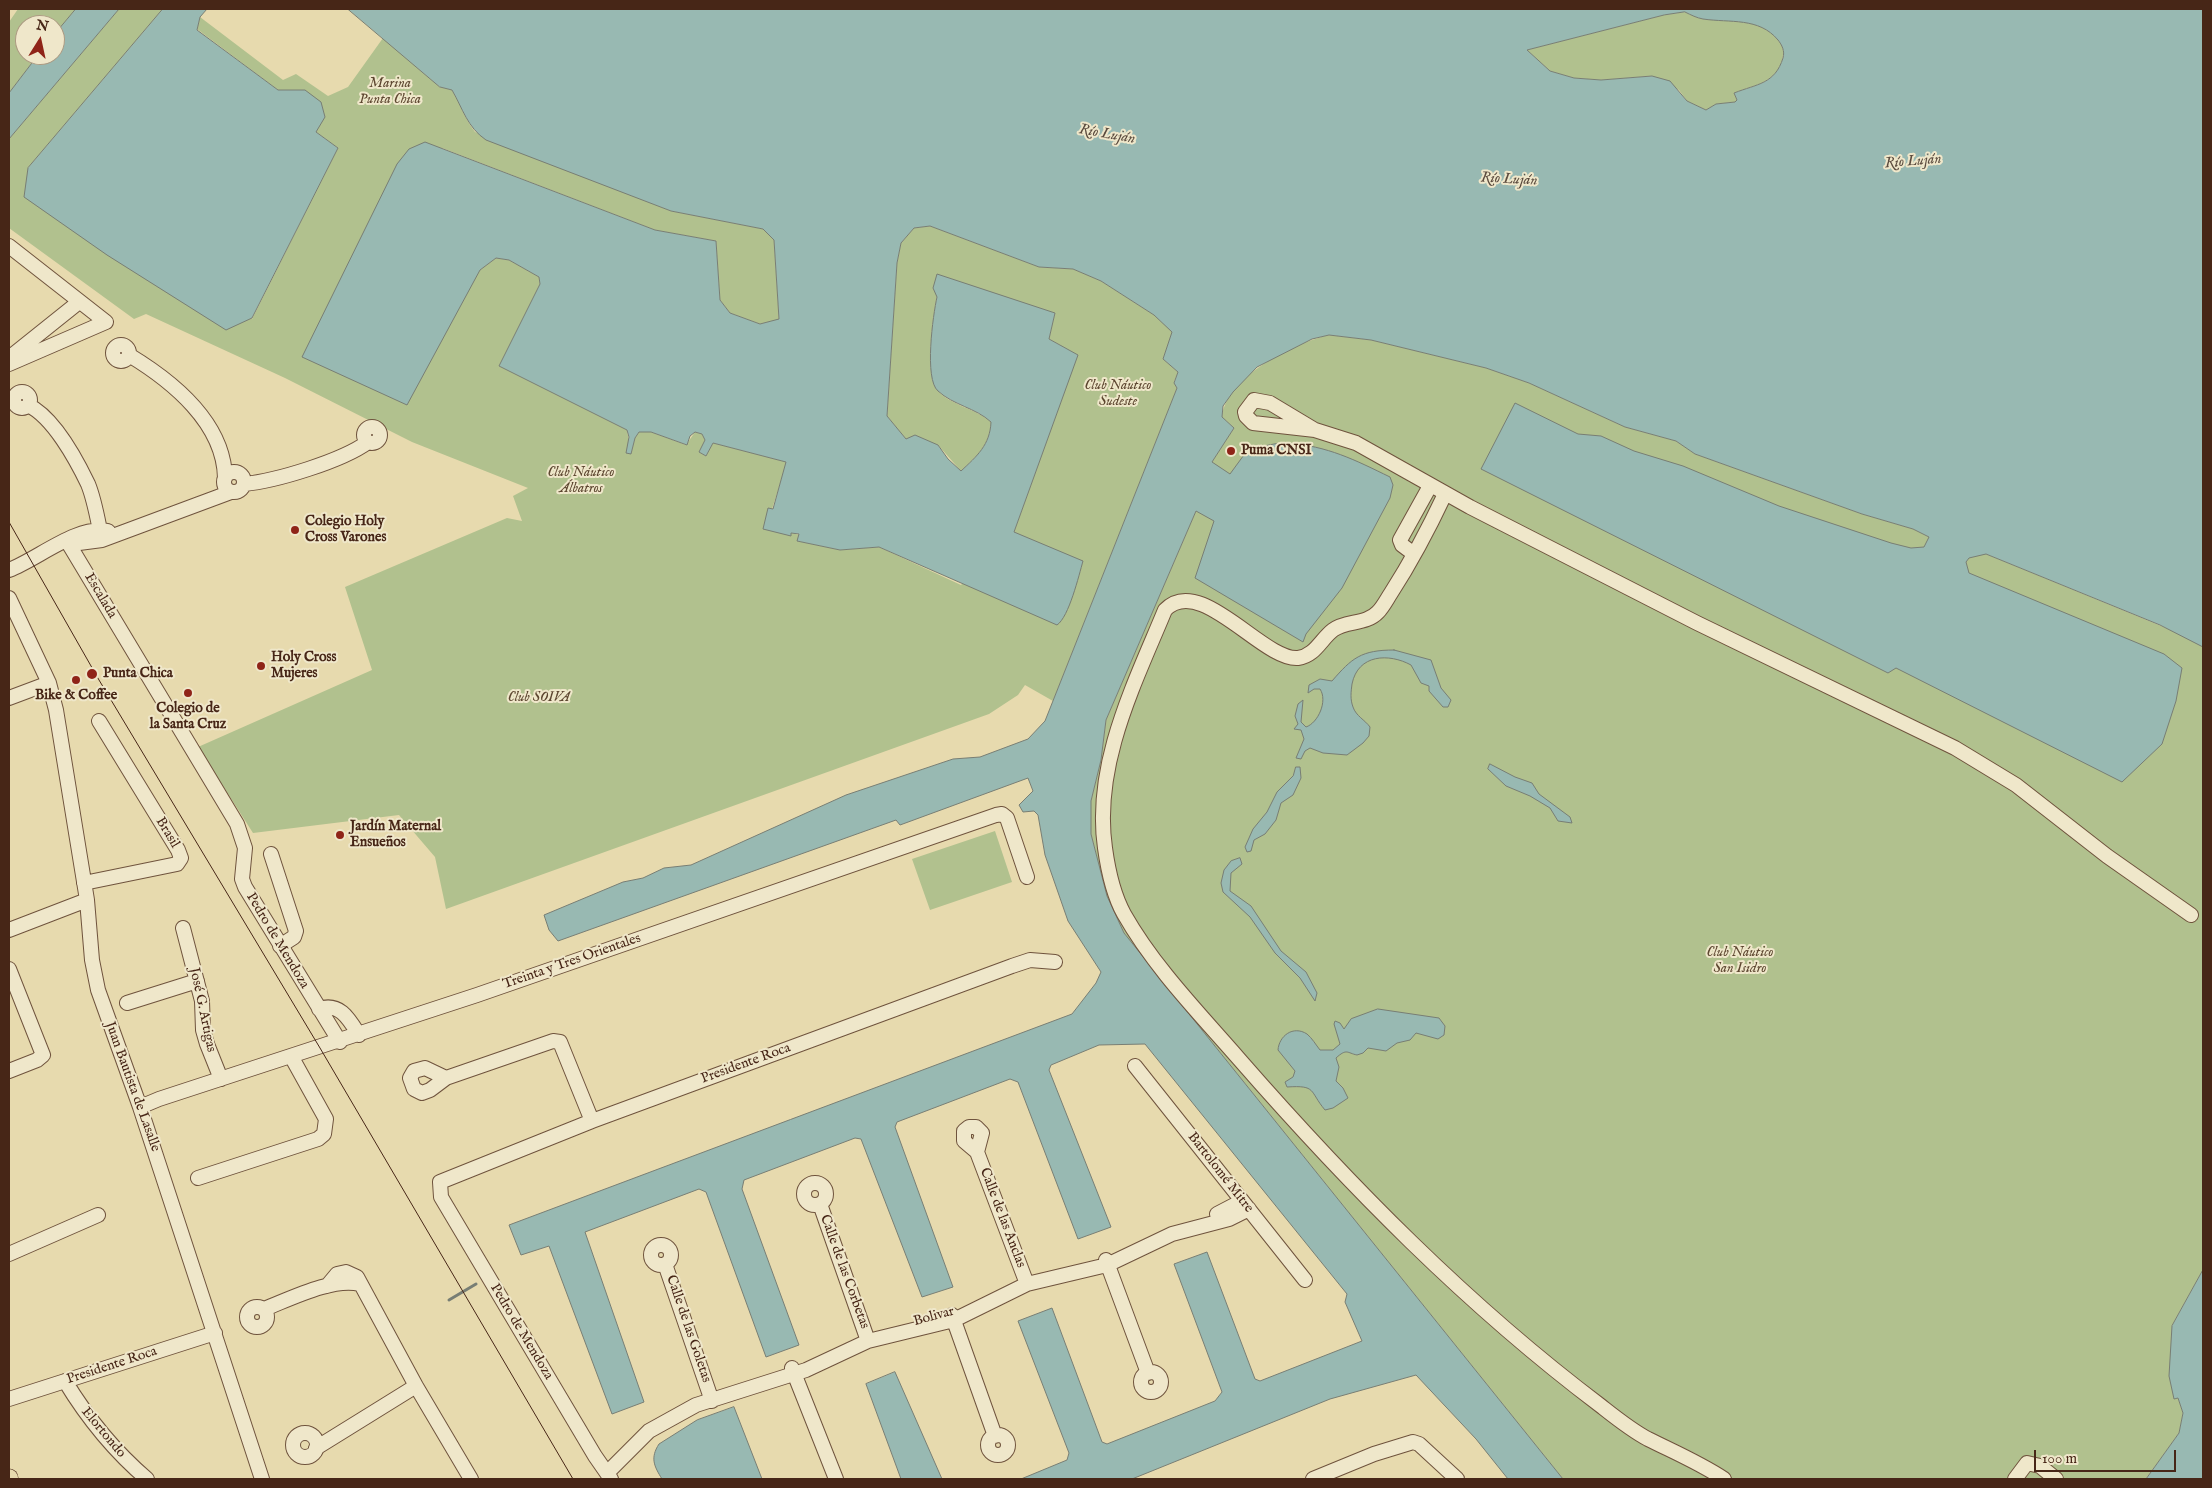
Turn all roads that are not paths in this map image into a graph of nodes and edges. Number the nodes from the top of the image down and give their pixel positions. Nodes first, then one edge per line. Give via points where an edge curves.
1 (9, 246) edge
2 (79, 302) junction
3 (129, 355) dead end
4 (9, 358) edge
5 (9, 364) edge
6 (28, 405) dead end
7 (1315, 430) dead end
8 (368, 442) dead end
9 (227, 484) junction
10 (1430, 486) junction
11 (1445, 494) junction
12 (94, 536) junction
13 (67, 541) junction
14 (1414, 554) junction
15 (9, 570) edge
16 (9, 598) edge
17 (134, 652) joint
18 (49, 683) junction
19 (9, 698) edge
20 (99, 721) dead end
21 (271, 854) dead end
22 (1027, 877) dead end
23 (84, 883) junction
24 (87, 900) junction
25 (2191, 916) dead end
26 (183, 928) dead end
27 (9, 930) edge
28 (280, 946) junction
29 (1056, 962) dead end
30 (9, 969) edge
31 (197, 981) junction
32 (127, 1003) dead end
33 (319, 1009) junction
34 (359, 1035) junction
35 (340, 1042) junction
36 (291, 1056) junction
37 (213, 1062) junction
38 (1136, 1066) dead end
39 (9, 1071) edge
40 (236, 1074) junction
41 (446, 1078) dead end
42 (221, 1079) junction
43 (140, 1107) junction
44 (592, 1122) junction
45 (976, 1147) dead end
46 (198, 1178) dead end
47 (440, 1182) joint
48 (820, 1204) dead end
49 (1245, 1205) junction
50 (98, 1215) dead end
51 (9, 1254) edge
52 (1107, 1263) junction
53 (665, 1264) dead end
54 (1306, 1280) dead end
55 (1027, 1281) junction
56 (264, 1309) dead end
57 (953, 1318) junction
58 (215, 1333) junction
59 (867, 1338) junction
60 (794, 1371) junction
61 (1148, 1373) dead end
62 (65, 1381) junction
63 (416, 1386) junction
64 (711, 1398) junction
65 (9, 1399) edge
66 (995, 1436) dead end
67 (316, 1448) dead end
68 (609, 1476) edge
69 (147, 1479) edge
70 (262, 1479) edge
71 (471, 1479) edge
72 (836, 1479) edge
73 (1313, 1479) edge
74 (1457, 1479) edge
75 (1724, 1479) edge
76 (2015, 1479) edge
77 (2056, 1479) edge

1 - 2 street
2 - 4 street
2 - 5 street via 106,322
3 - 9 street via 174,385 188,400 217,442
6 - 12 street via 39,410 69,450 88,484
7 - 10 street via 1356,444
8 - 9 street via 358,450 263,482 244,484 241,475 229,474
9 - 12 street via 212,500 122,534
10 - 11 street
10 - 14 street via 1400,540
11 - 14 street
11 - 25 street via 1706,628 1955,748 2016,784
12 - 13 street
13 - 15 street
13 - 17 street, Escalada
14 - 75 street via 1378,613 1366,620 1336,628 1311,653 1298,658 1281,654 1230,620 1198,604 1180,600 1165,610 1122,712 1111,756 1103,831 1115,892 1123,912 1158,964 1295,1123 1401,1232 1510,1331 1600,1405 1645,1437
16 - 18 street, Juan Bautista de Lasalle
17 - 28 street, Pedro de Mendoza via 237,824 245,848 242,879
18 - 19 street
18 - 23 street, Juan Bautista de Lasalle
20 - 23 street, Brasil via 180,858 177,864
21 - 28 street via 296,931 294,937
22 - 34 street, Treinta y Tres Orientales via 1007,818 1002,814
23 - 24 street, Juan Bautista de Lasalle
24 - 27 street
24 - 43 street, Juan Bautista de Lasalle via 98,990
26 - 31 street, José G. Artigas
28 - 33 street, Pedro de Mendoza
29 - 44 street, Presidente Roca via 1030,960 1012,966
30 - 39 street via 43,1055
31 - 32 street
31 - 37 street, José G. Artigas via 202,1001 203,1030
33 - 34 street via 338,1008
33 - 35 street, Pedro de Mendoza
34 - 35 street, Treinta y Tres Orientales
35 - 36 street, Treinta y Tres Orientales
36 - 40 street, Treinta y Tres Orientales
36 - 46 street via 326,1119 324,1134 318,1139
37 - 40 street, José G. Artigas
37 - 42 street, José G. Artigas
38 - 49 street, Bartolomé Mitre
40 - 42 street, Treinta y Tres Orientales
41 - 44 street via 553,1041 560,1042
42 - 43 street, Treinta y Tres Orientales
43 - 58 street, Juan Bautista de Lasalle
44 - 47 street, Presidente Roca
45 - 55 street, Calle de las Anclas
47 - 68 street, Pedro de Mendoza via 441,1197
48 - 59 street, Calle de las Corbetas
49 - 52 street, Bolivar via 1184,1227 1148,1235
49 - 54 street, Bartolomé Mitre
50 - 51 street
52 - 55 street, Bolivar
52 - 61 street
53 - 64 street, Calle de las Goletas
55 - 57 street, Bolivar
56 - 63 street via 327,1286 337,1274 353,1273
57 - 59 street, Bolivar
57 - 66 street
58 - 62 street, Presidente Roca
58 - 70 street, Juan Bautista de Lasalle
59 - 60 street, Bolivar
60 - 64 street, Bolivar via 746,1381
60 - 72 street
62 - 65 street, Presidente Roca
62 - 69 street, Elortondo via 101,1434
63 - 67 street
63 - 71 street
64 - 68 street, Bolivar via 656,1427 632,1446
73 - 74 street via 1413,1442
76 - 77 street via 2027,1463 2034,1463

